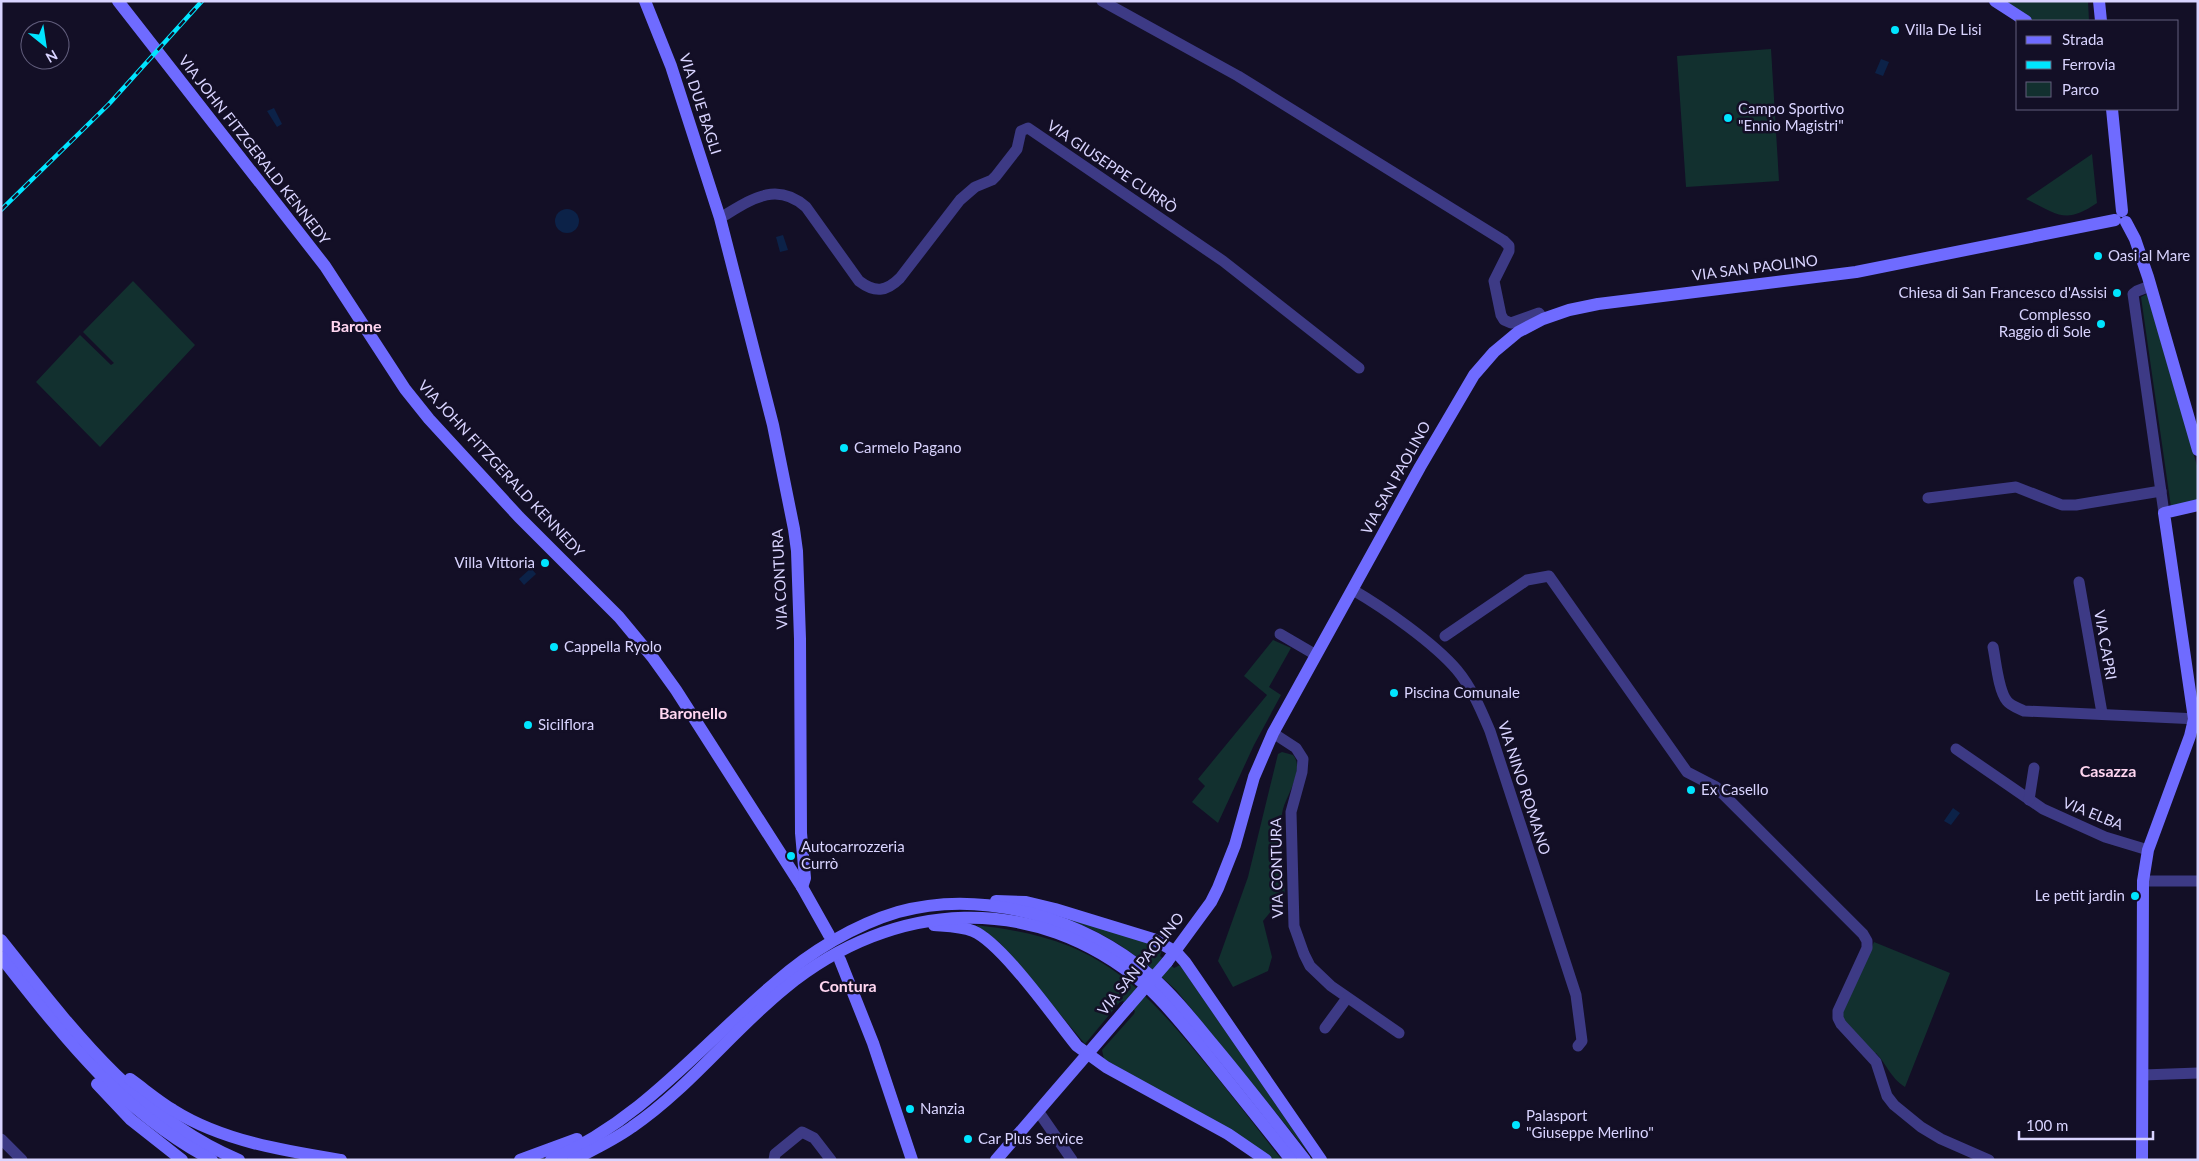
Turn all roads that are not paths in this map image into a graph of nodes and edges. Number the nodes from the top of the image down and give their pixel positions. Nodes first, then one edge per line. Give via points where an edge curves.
1 (118, 1) edge
2 (645, 1) edge
3 (1102, 1) edge
4 (1995, 1) edge
5 (2099, 1) edge
6 (2024, 20) edge
7 (2101, 20) edge
8 (2112, 110) edge
9 (720, 218) junction
10 (2121, 218) junction
11 (2150, 286) junction
12 (1543, 319) junction
13 (1359, 368) dead end
14 (2198, 450) edge
15 (2161, 491) junction
16 (1928, 498) dead end
17 (2198, 506) edge
18 (2164, 513) junction
19 (2079, 582) dead end
20 (1353, 590) junction
21 (1280, 634) dead end
22 (1445, 636) dead end
23 (1993, 647) dead end
24 (1316, 655) junction
25 (2102, 713) junction
26 (2196, 719) edge
27 (1273, 733) junction
28 (1956, 749) dead end
29 (2034, 768) dead end
30 (2029, 800) junction
31 (2148, 850) junction
32 (2143, 881) junction
33 (2198, 881) edge
34 (802, 887) junction
35 (962, 904) junction
36 (902, 925) junction
37 (829, 936) dead end
38 (1, 940) edge
39 (1176, 952) junction
40 (1, 957) edge
41 (840, 960) dead end
42 (13, 972) junction
43 (1347, 998) junction
44 (73, 1026) junction
45 (1325, 1028) dead end
46 (1399, 1034) dead end
47 (1578, 1046) dead end
48 (1087, 1054) junction
49 (2198, 1073) edge
50 (2143, 1075) junction
51 (1038, 1111) junction
52 (628, 1122) junction
53 (3, 1144) edge
54 (323, 1158) edge
55 (22, 1160) edge
56 (182, 1160) edge
57 (212, 1160) edge
58 (239, 1160) edge
59 (341, 1160) edge
60 (520, 1160) edge
61 (551, 1160) edge
62 (573, 1160) edge
63 (589, 1160) edge
64 (774, 1160) edge
65 (831, 1160) edge
66 (912, 1160) edge
67 (996, 1160) edge
68 (1072, 1160) edge
69 (1266, 1160) edge
70 (1291, 1160) edge
71 (1305, 1160) edge
72 (1321, 1160) edge
73 (1988, 1160) edge
74 (2142, 1160) edge

1 - 34 street, VIA JOHN FITZGERALD KENNEDY via 325,266 405,389 429,420 519,517 619,617 653,658
2 - 9 street, VIA DUE BAGLI via 671,66
3 - 12 street via 1238,76 1504,241 1509,251 1494,281 1501,315 1511,323 1539,313
4 - 6 street
5 - 7 street
8 - 10 street
9 - 13 street, VIA GIUSEPPE CURRÒ via 767,193 800,202 859,281 870,288 882,290 900,278 960,200 996,176 1016,149 1021,131 1028,128 1222,261
9 - 34 street, VIA CONTURA via 773,425 797,552 801,833 805,878
10 - 11 street via 2135,239
10 - 12 street, VIA SAN PAOLINO via 1856,272 1598,304
11 - 14 street
11 - 15 street via 2133,294
12 - 20 street, VIA SAN PAOLINO via 1518,332 1474,375
15 - 16 street via 2076,505 2062,505 2016,487
15 - 18 street
17 - 18 street
18 - 26 street
19 - 25 street, VIA CAPRI
20 - 24 street, VIA SAN PAOLINO
20 - 47 street, VIA NINO ROMANO via 1431,645 1457,670 1478,703 1576,994 1582,1041
21 - 24 street
22 - 73 street via 1527,580 1549,576 1687,772 1716,787 1863,934 1867,948 1838,1011 1838,1018 1876,1062 1887,1096 1921,1127
23 - 25 street via 2002,692 2013,706 2024,711
24 - 27 street, VIA SAN PAOLINO
25 - 26 street
26 - 31 street
27 - 39 street, VIA SAN PAOLINO via 1254,777 1224,874 1211,902
27 - 43 street, VIA CONTURA via 1296,748 1303,759 1291,812 1294,926 1310,966
28 - 30 street, VIA ELBA
29 - 30 street
30 - 31 street, VIA ELBA via 2105,837
31 - 32 street
32 - 33 street
32 - 50 street
34 - 37 street
35 - 39 street via 1013,901 1036,904 1153,939
35 - 52 street via 926,906 898,913 845,934 819,950 777,980
35 - 71 street via 1012,910 1051,920 1093,937 1130,960 1182,1008
36 - 48 street via 961,928 981,936 1004,956
36 - 52 street via 824,959 796,980 678,1088
36 - 70 street via 961,917 1010,921 1048,930 1106,956 1144,984 1164,1004
38 - 44 street
39 - 48 street, VIA SAN PAOLINO, bridge
39 - 72 street
40 - 42 street
41 - 66 street via 873,1042
42 - 56 street via 59,1038 107,1095 130,1119
42 - 57 street via 113,1089 165,1131
43 - 45 street
43 - 46 street, VIA CONTURA
44 - 54 street via 125,1075 174,1111 206,1127 264,1145
44 - 58 street via 120,1080 144,1101 200,1141
48 - 51 street, VIA SAN PAOLINO
48 - 69 street via 1228,1134
49 - 50 street
50 - 74 street
51 - 67 street, VIA SAN PAOLINO
51 - 68 street
52 - 60 street
52 - 61 street
52 - 62 street
52 - 63 street
53 - 55 street
54 - 59 street
64 - 65 street via 775,1154 802,1132 814,1138

